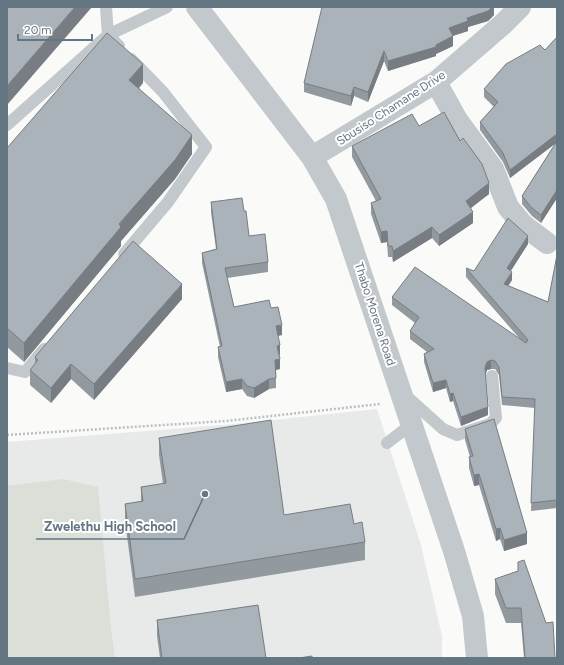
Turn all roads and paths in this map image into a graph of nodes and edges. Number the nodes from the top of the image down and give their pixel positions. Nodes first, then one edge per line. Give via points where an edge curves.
1 (106, 7) edge
2 (167, 7) edge
3 (197, 7) edge
4 (520, 7) edge
5 (108, 35) junction
6 (436, 82) junction
7 (7, 125) edge
8 (312, 157) junction
9 (547, 243) dead end
10 (117, 262) edge
11 (51, 342) edge
12 (7, 368) edge
13 (492, 376) dead end
14 (402, 396) junction
15 (412, 424) junction
16 (7, 435) edge
17 (387, 443) dead end
18 (477, 658) edge

1 - 5 lane
2 - 5 lane
3 - 8 street, Thabo Morena Road
4 - 6 street, Sbusiso Chamane Drive via 504,24
5 - 7 lane
5 - 10 lane via 163,92 206,147 168,202
6 - 8 street, Sbusiso Chamane Drive
6 - 9 street via 457,120 493,168 508,207 523,225
8 - 14 street, Thabo Morena Road via 336,199
11 - 12 lane via 26,372
13 - 14 lane via 496,418 490,424 457,435 443,429
14 - 15 street, Thabo Morena Road
14 - 16 path via 226,421
15 - 17 lane
15 - 18 street, Thabo Morena Road via 473,616

